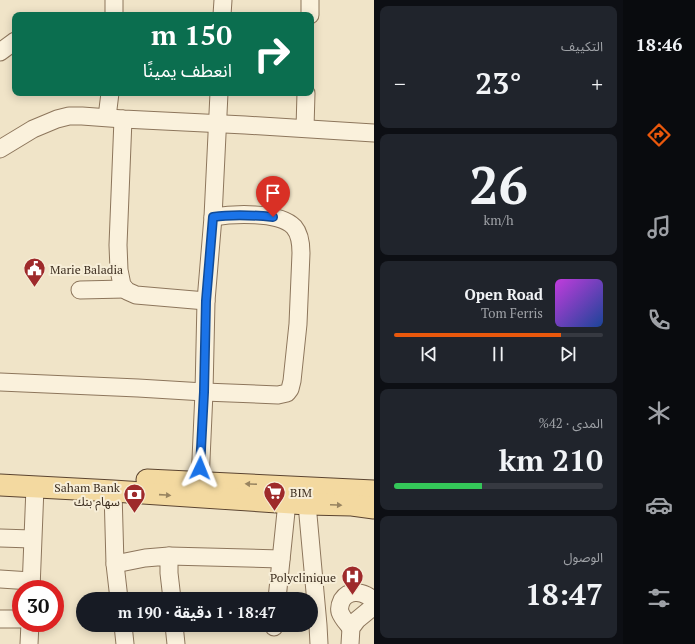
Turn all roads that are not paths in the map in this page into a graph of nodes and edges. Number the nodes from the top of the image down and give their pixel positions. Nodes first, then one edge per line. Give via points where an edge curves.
1 (114, 0) edge
2 (223, 0) edge
3 (310, 0) edge
4 (114, 12) edge
5 (222, 12) edge
6 (310, 12) edge
7 (12, 43) edge
8 (0, 52) edge
9 (111, 96) edge
10 (219, 96) edge
11 (306, 96) edge
12 (115, 118) junction
13 (218, 124) junction
14 (305, 128) junction
15 (374, 133) edge
16 (0, 149) edge
17 (213, 217) junction
18 (125, 289) junction
19 (80, 290) dead end
20 (206, 301) junction
21 (0, 382) edge
22 (204, 392) junction
23 (0, 474) edge
24 (0, 485) edge
25 (34, 487) junction
26 (199, 489) junction
27 (113, 491) junction
28 (374, 491) edge
29 (297, 503) junction
30 (374, 508) edge
31 (0, 538) edge
32 (32, 539) junction
33 (169, 556) junction
34 (281, 559) junction
35 (115, 564) junction
36 (0, 579) edge
37 (31, 580) edge
38 (12, 581) edge
39 (118, 592) edge
40 (171, 592) edge
41 (278, 592) edge
42 (374, 601) edge
43 (374, 606) edge
44 (0, 619) edge
45 (12, 619) edge
46 (30, 632) edge
47 (124, 632) edge
48 (175, 632) edge
49 (350, 636) edge
50 (29, 644) edge
51 (125, 644) edge
52 (176, 644) edge
53 (318, 644) edge

1 - 4 street
2 - 5 street
3 - 6 street
7 - 8 street
9 - 12 street
10 - 13 street
11 - 14 street
12 - 13 street
12 - 16 street via 57,118
12 - 18 street via 118,263 121,282
13 - 14 street
13 - 17 street
14 - 15 street
17 - 20 street
17 - 22 street via 273,217 294,227 301,244 298,324 292,381 287,393
18 - 19 street
18 - 20 street via 139,296
20 - 22 street
21 - 22 street
22 - 26 street
23 - 26 main road
24 - 25 main road
25 - 27 main road
25 - 32 street
27 -> 26 main road
28 -> 26 main road
26 - 29 main road
27 - 35 street
29 -> 30 main road
29 - 34 street
29 - 53 street via 316,595
31 - 32 street
32 - 37 street
33 - 34 street
33 - 35 street
33 - 40 street
34 - 41 street
35 - 39 street
36 - 38 street
42 - 49 street via 362,593 351,592 344,597 340,604 340,613
43 - 49 street via 357,620
44 - 45 street
46 - 50 street
47 - 51 street
48 - 52 street

